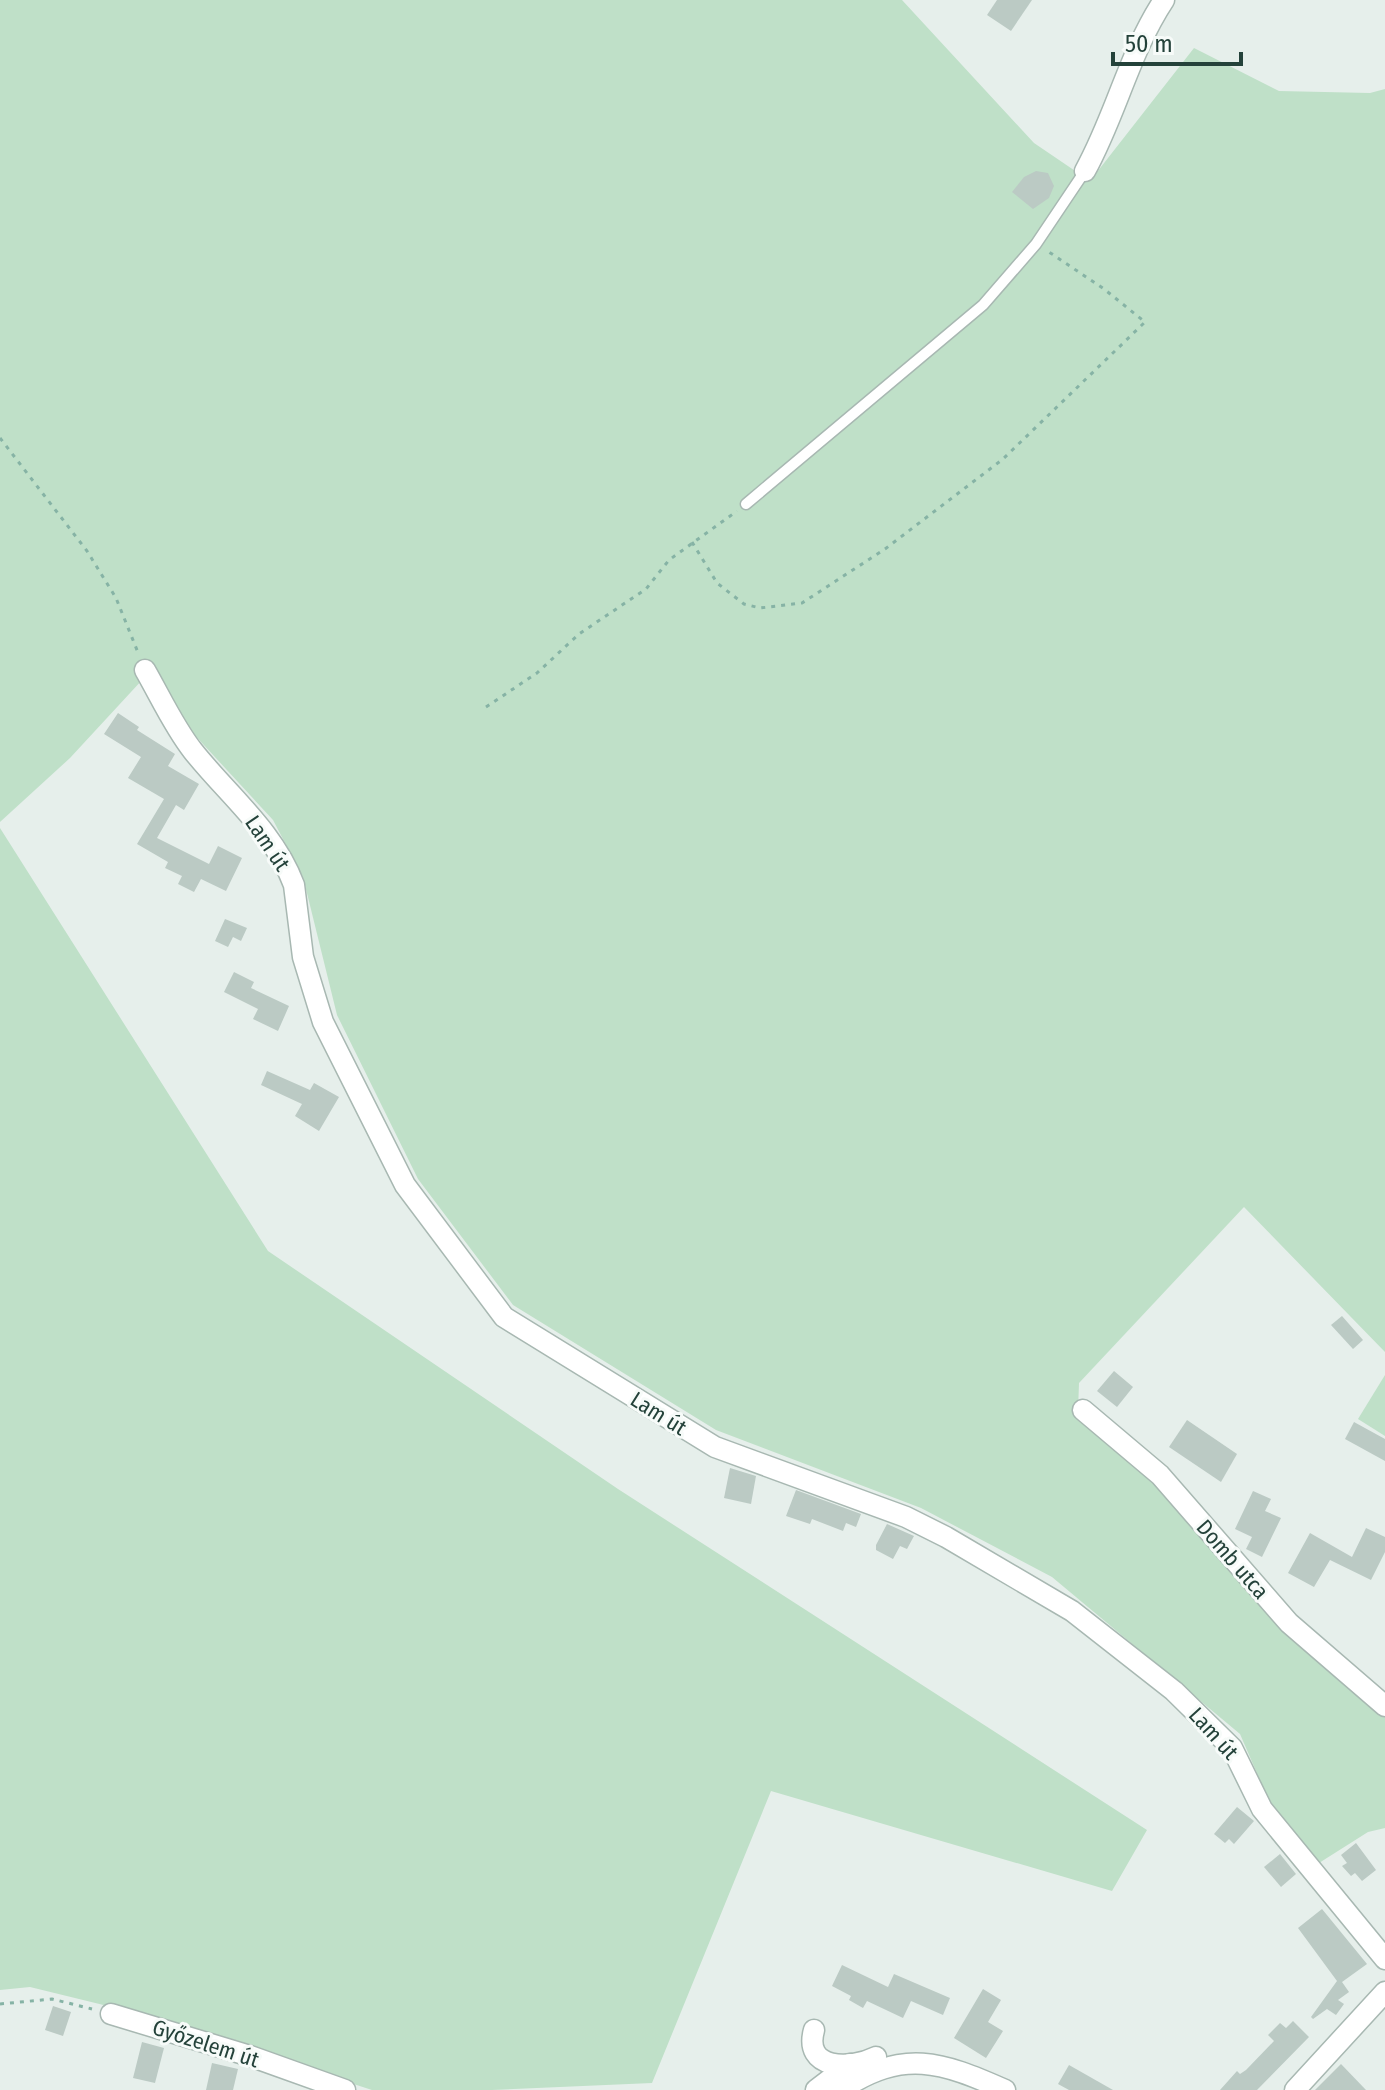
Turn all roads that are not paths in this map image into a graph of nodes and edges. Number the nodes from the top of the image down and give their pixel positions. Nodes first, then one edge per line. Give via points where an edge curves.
1 (1164, 0) edge
2 (1085, 171) joint
3 (746, 504) road end
4 (145, 670) road end
5 (1083, 1410) dead end
6 (1385, 1706) edge
7 (1385, 1959) edge
8 (1385, 1992) edge
9 (111, 2014) road end
10 (814, 2030) dead end
11 (876, 2057) dead end
12 (850, 2064) junction
13 (345, 2090) edge
14 (816, 2090) edge
15 (841, 2090) edge
16 (1005, 2090) edge
17 (1295, 2090) edge

1 - 2 street via 1134,54
2 - 3 lane via 1036,244 983,305
4 - 7 street, Lam út via 193,751 233,793 288,870 306,969 323,1022 405,1185 504,1317 715,1447 906,1517 1072,1611 1174,1691 1232,1748 1262,1809
5 - 6 street, Domb utca via 1160,1475 1289,1623
8 - 17 street
9 - 13 street, Győzelem út
10 - 12 street via 814,2054
11 - 12 street
12 - 14 street
15 - 16 street via 864,2074 918,2063 944,2066

